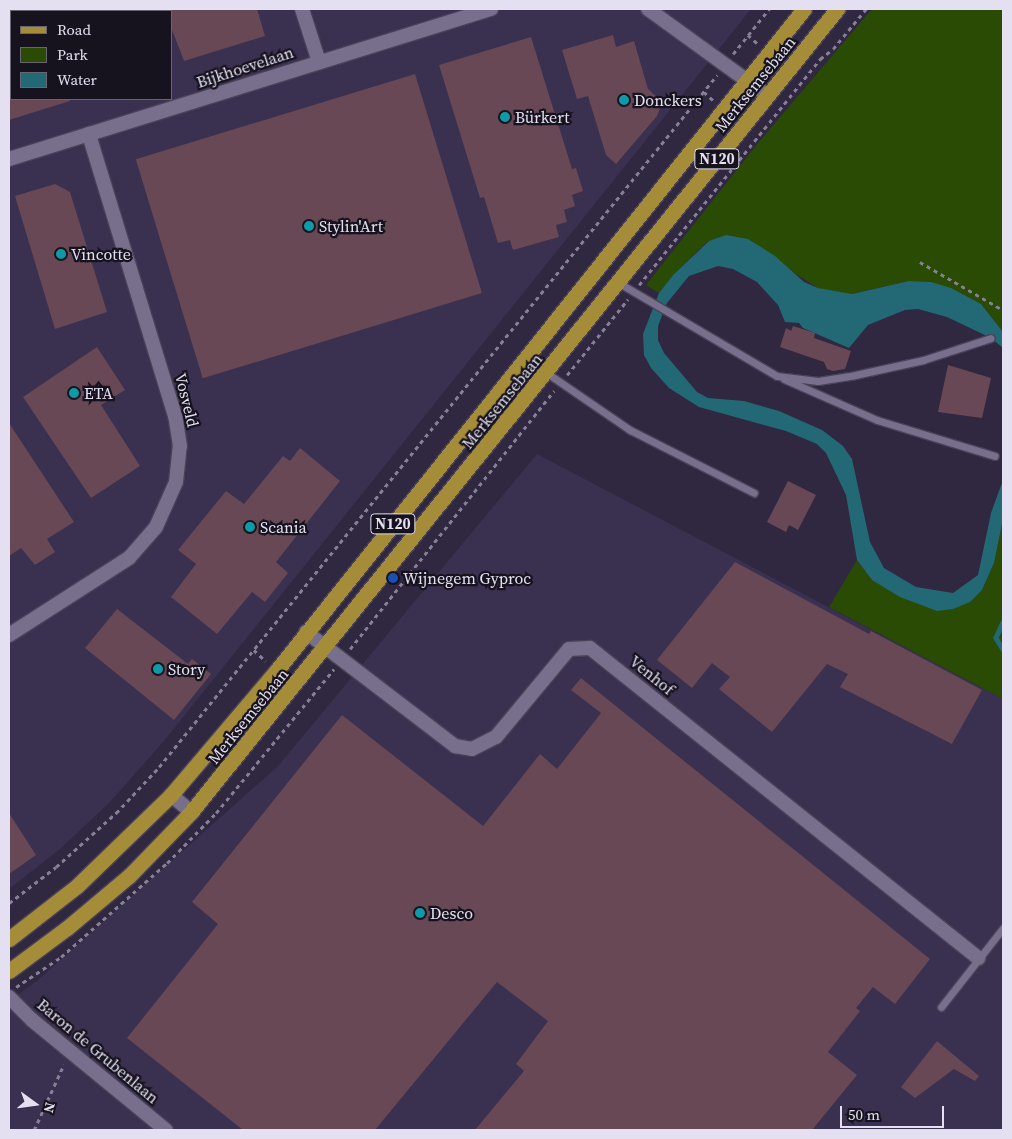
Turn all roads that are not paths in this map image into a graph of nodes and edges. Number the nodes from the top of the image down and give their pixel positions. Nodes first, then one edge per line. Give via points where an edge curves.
1 (302, 9) edge
2 (491, 9) edge
3 (648, 9) edge
4 (804, 9) edge
5 (838, 9) edge
6 (319, 62) junction
7 (748, 80) junction
8 (768, 96) junction
9 (89, 134) junction
10 (9, 159) edge
11 (619, 283) junction
12 (991, 338) dead end
13 (547, 372) junction
14 (777, 376) junction
15 (996, 456) dead end
16 (754, 493) dead end
17 (306, 632) junction
18 (9, 635) edge
19 (326, 648) junction
20 (171, 795) junction
21 (191, 812) junction
22 (1003, 928) edge
23 (9, 939) edge
24 (978, 958) junction
25 (9, 970) edge
26 (9, 997) edge
27 (941, 1007) dead end
28 (166, 1130) edge

1 - 6 street
2 - 6 street, Bijkhoevelaan
3 - 7 street
4 - 7 main road, Merksemsebaan / N120
5 - 8 main road, Merksemsebaan / N120
6 - 9 street, Bijkhoevelaan
7 - 8 street
7 - 17 main road, Merksemsebaan / N120
8 - 11 main road, Merksemsebaan / N120
9 - 10 street, Bijkhoevelaan
9 - 18 street, Vosveld via 176,416 180,446 176,482 156,527 129,558
11 - 13 main road, Merksemsebaan / N120
11 - 14 lane
12 - 14 lane via 923,360 855,375 818,380
13 - 16 lane via 630,430
13 - 19 main road, Merksemsebaan / N120
14 - 15 lane via 877,420
17 - 19 street, Venhof
17 - 20 main road, Merksemsebaan / N120
19 - 21 main road, Merksemsebaan / N120
19 - 24 street, Venhof via 455,746 472,749 496,737 569,649 590,648
20 - 21 street
20 - 23 main road, Merksemsebaan / N120 via 77,886
21 - 25 main road, Merksemsebaan / N120 via 130,875 68,928
22 - 24 lane
24 - 27 lane
26 - 28 street, Baron de Grubenlaan

